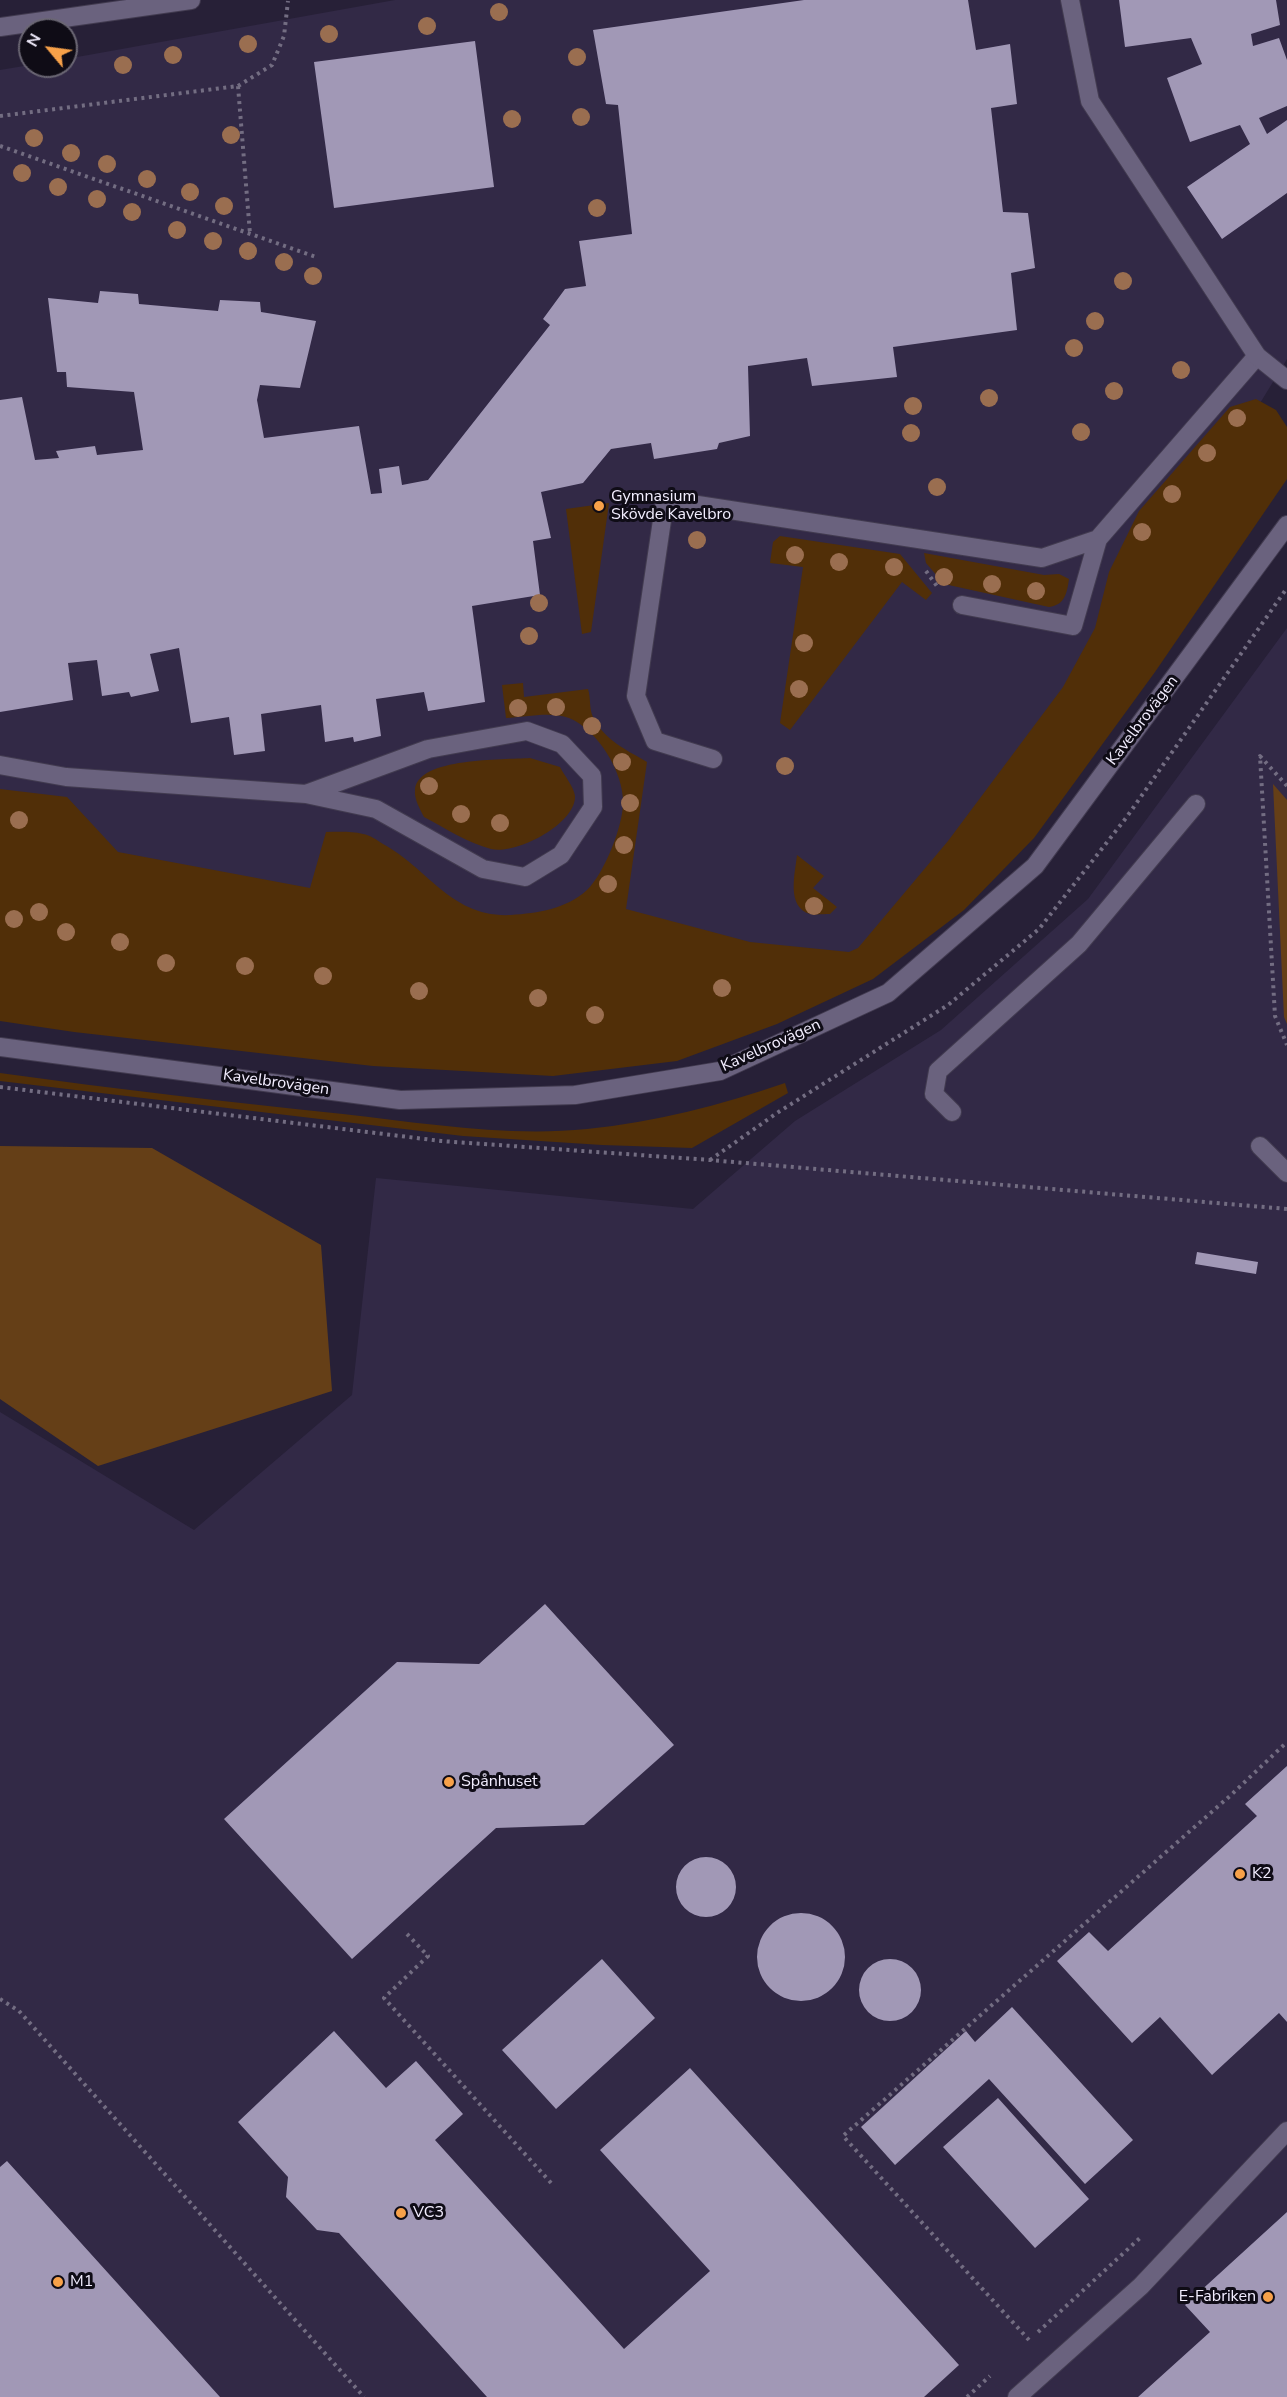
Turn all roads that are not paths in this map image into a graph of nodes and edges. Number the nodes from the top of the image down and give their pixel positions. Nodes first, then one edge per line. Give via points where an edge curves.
1 (191, 0) edge
2 (1070, 0) edge
3 (0, 27) edge
4 (1257, 356) junction
5 (1287, 380) edge
6 (1287, 525) edge
7 (1098, 539) junction
8 (962, 605) dead end
9 (713, 759) dead end
10 (0, 765) edge
11 (306, 794) junction
12 (1196, 804) dead end
13 (0, 1047) edge
14 (952, 1112) dead end
15 (1260, 1146) dead end
16 (1287, 1173) edge
17 (1287, 2132) edge
18 (1017, 2397) edge

1 - 3 main road
2 - 4 main road via 1090,101
4 - 5 main road
4 - 7 main road
6 - 13 main road, Kavelbrovägen via 1035,866 888,993 720,1071 575,1095 400,1100
7 - 8 main road via 1073,626
7 - 9 main road via 1042,558 665,500 636,696 655,741
10 - 11 main road via 66,777
11 - 11 main road via 376,809 483,869 525,877 561,855 593,807 592,776 562,744 527,731 428,749
12 - 14 main road via 1079,944 938,1071 934,1094
15 - 16 main road
17 - 18 main road via 1141,2286

